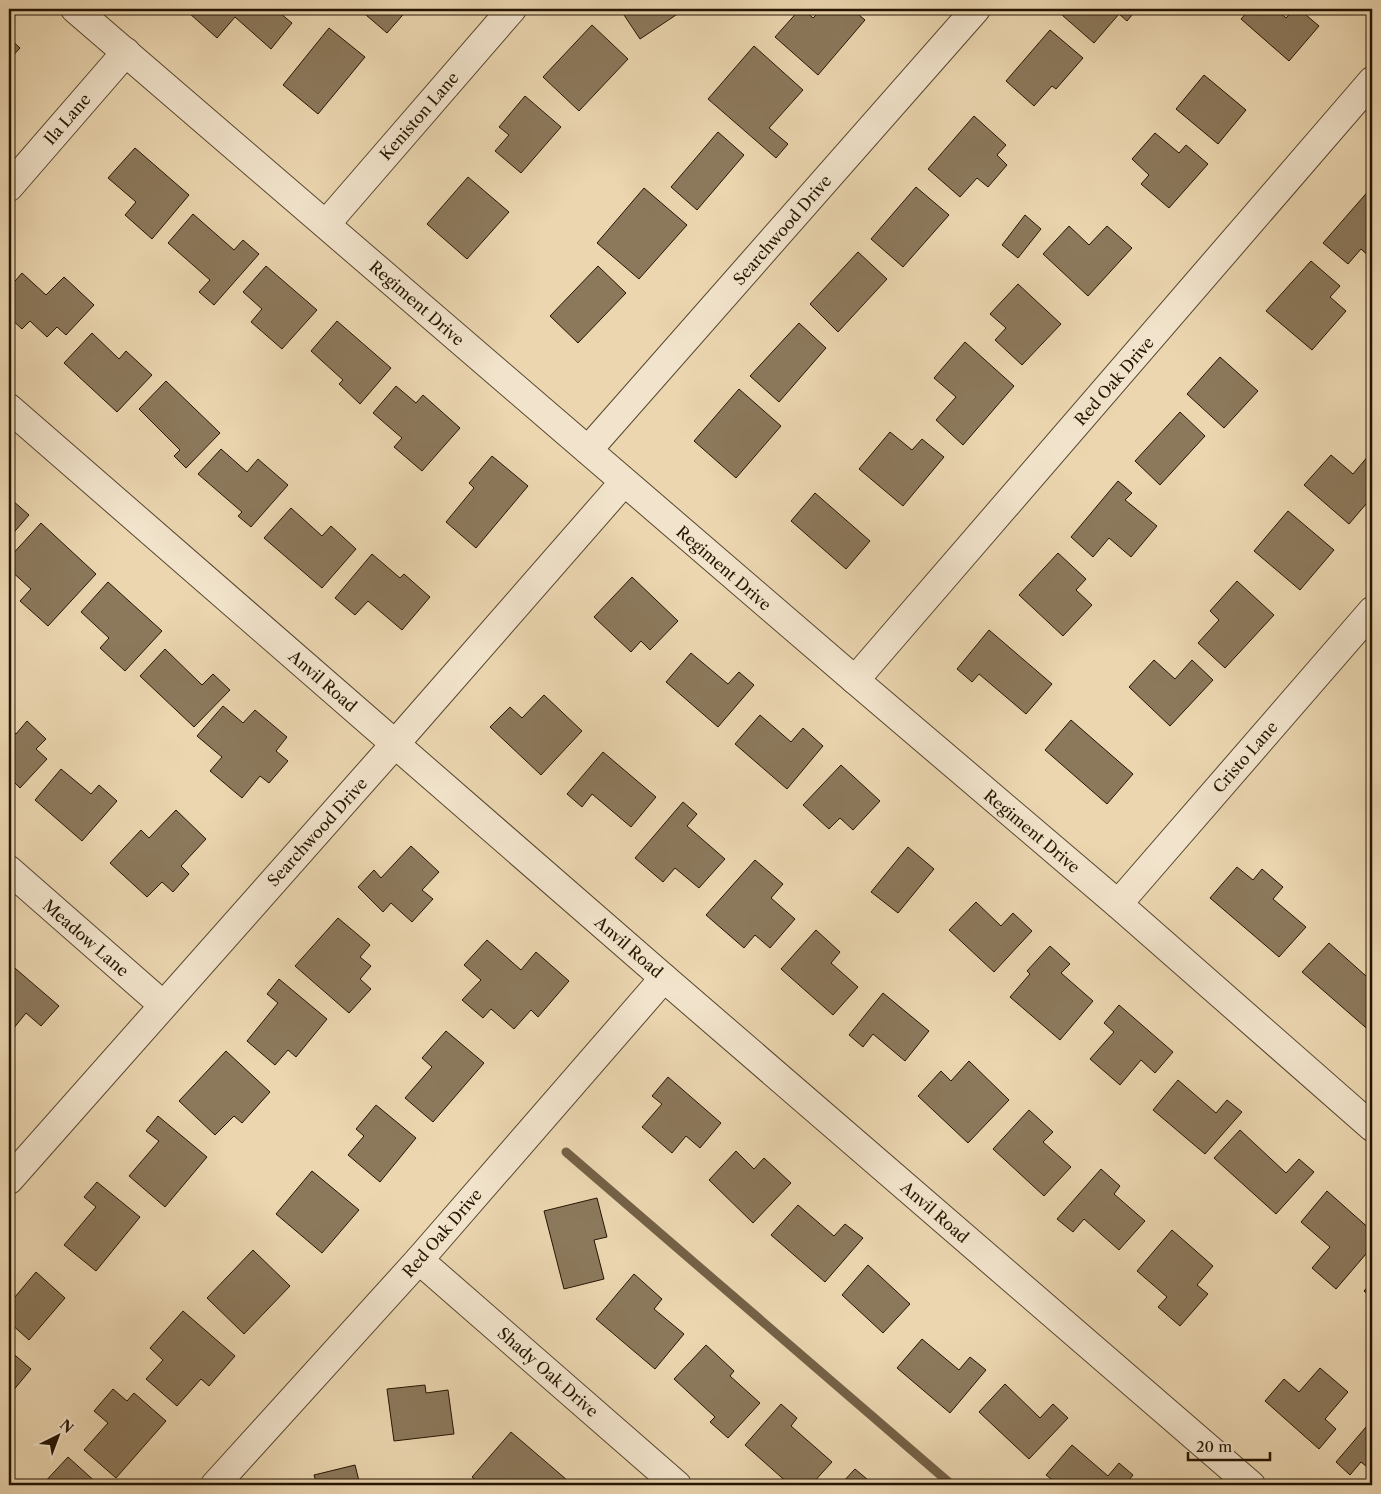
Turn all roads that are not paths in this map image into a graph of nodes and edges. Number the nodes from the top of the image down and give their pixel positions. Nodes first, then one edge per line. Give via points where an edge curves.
1 (75, 9) edge
2 (512, 9) edge
3 (976, 9) edge
4 (126, 52) junction
5 (1372, 81) edge
6 (9, 186) edge
7 (326, 224) junction
8 (9, 408) edge
9 (588, 450) junction
10 (624, 482) junction
11 (1372, 610) edge
12 (855, 680) junction
13 (395, 744) junction
14 (9, 870) edge
15 (1118, 904) junction
16 (664, 978) junction
17 (163, 1006) junction
18 (1372, 1127) edge
19 (9, 1180) edge
20 (419, 1260) junction
21 (216, 1485) edge
22 (677, 1485) edge
23 (1250, 1485) edge

1 - 4 street, Regiment Drive
2 - 7 street, Keniston Lane
3 - 9 street, Searchwood Drive
4 - 6 street, Ila Lane
4 - 7 street, Regiment Drive
5 - 12 street, Red Oak Drive
7 - 9 street, Regiment Drive
8 - 13 street, Anvil Road
9 - 10 street, Regiment Drive
10 - 12 street, Regiment Drive
10 - 13 street, Searchwood Drive
11 - 15 street, Cristo Lane
12 - 15 street, Regiment Drive
13 - 16 street, Anvil Road
13 - 17 street, Searchwood Drive
14 - 17 street, Meadow Lane
15 - 18 street, Regiment Drive
16 - 20 street, Red Oak Drive
16 - 23 street, Anvil Road
17 - 19 street, Searchwood Drive
20 - 21 street, Red Oak Drive
20 - 22 street, Shady Oak Drive

